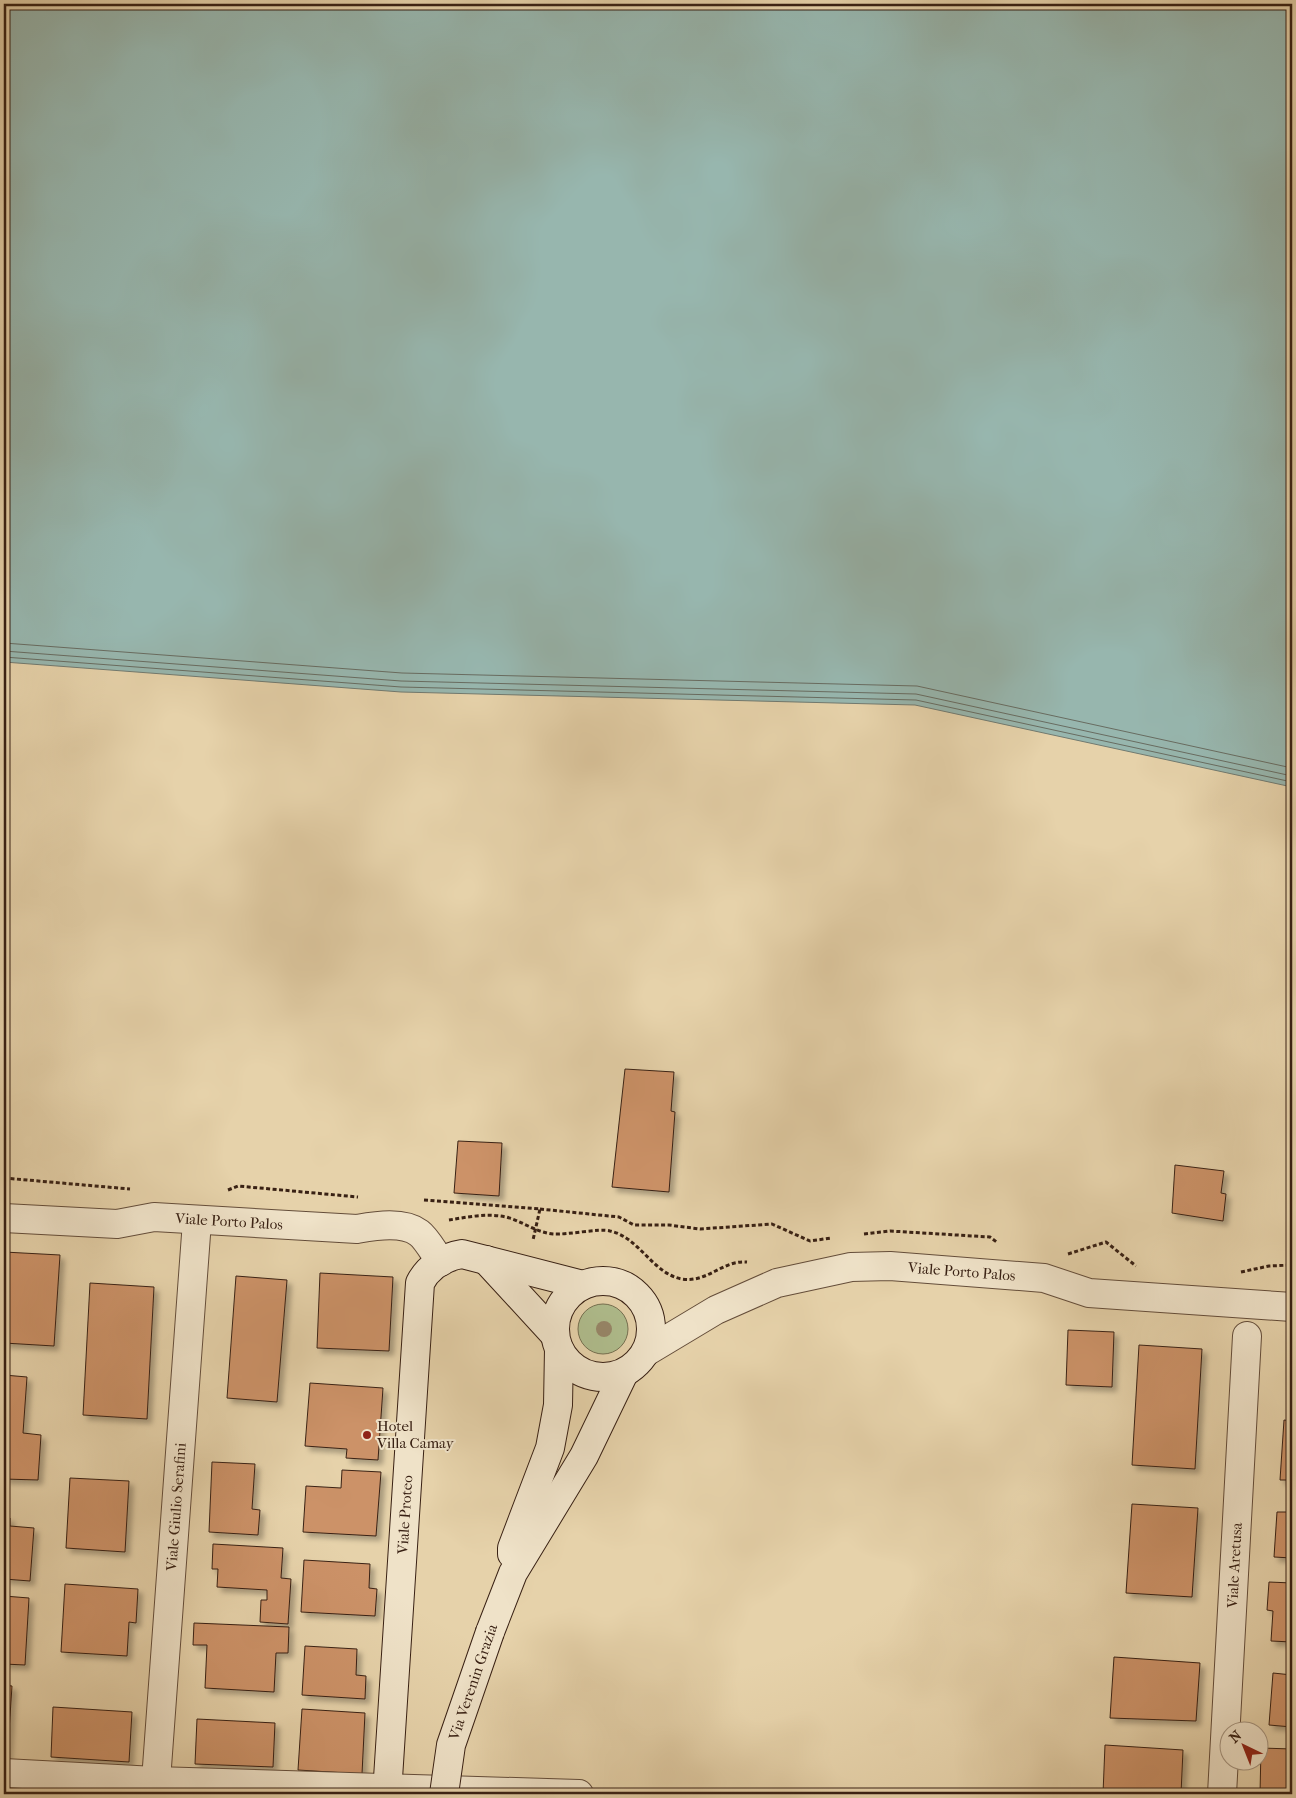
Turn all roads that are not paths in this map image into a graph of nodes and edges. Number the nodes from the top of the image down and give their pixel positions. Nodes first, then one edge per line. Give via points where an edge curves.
1 (4, 1218) edge
2 (197, 1221) junction
3 (486, 1260) junction
4 (440, 1262) junction
5 (583, 1285) junction
6 (1292, 1308) edge
7 (1247, 1336) dead end
8 (557, 1342) junction
9 (646, 1352) junction
10 (624, 1373) junction
11 (513, 1573) junction
12 (4, 1772) edge
13 (155, 1788) edge
14 (387, 1791) edge
15 (491, 1792) edge
16 (444, 1794) edge
17 (579, 1794) edge
18 (1222, 1794) edge

1 - 2 street, Viale Porto Palos via 117,1224 154,1218
2 - 4 street, Viale Porto Palos via 357,1229 402,1227 419,1233
2 - 13 street, Viale Giulio Serafini
3 - 4 street, Viale Proteo via 462,1254
3 - 5 street, Viale Proteo
3 - 8 street
4 - 14 street, Viale Proteo via 425,1273 420,1283
5 - 8 street via 570,1293 561,1305 556,1319
5 - 9 street via 598,1280 613,1281 639,1295 648,1308 652,1323
6 - 9 street, Viale Porto Palos via 1089,1294 1044,1278 890,1266 851,1267 778,1283 716,1310
7 - 18 street, Viale Aretusa
8 - 10 street via 568,1362 580,1371 609,1377
8 - 11 street, Via Verenin Grazia via 558,1405 550,1448 512,1548
9 - 10 street
10 - 11 street, Via Verenin Grazia via 584,1456
11 - 16 street, Via Verenin Grazia, bridge via 451,1745
12 - 13 street
13 - 14 street
14 - 15 street
15 - 17 street

